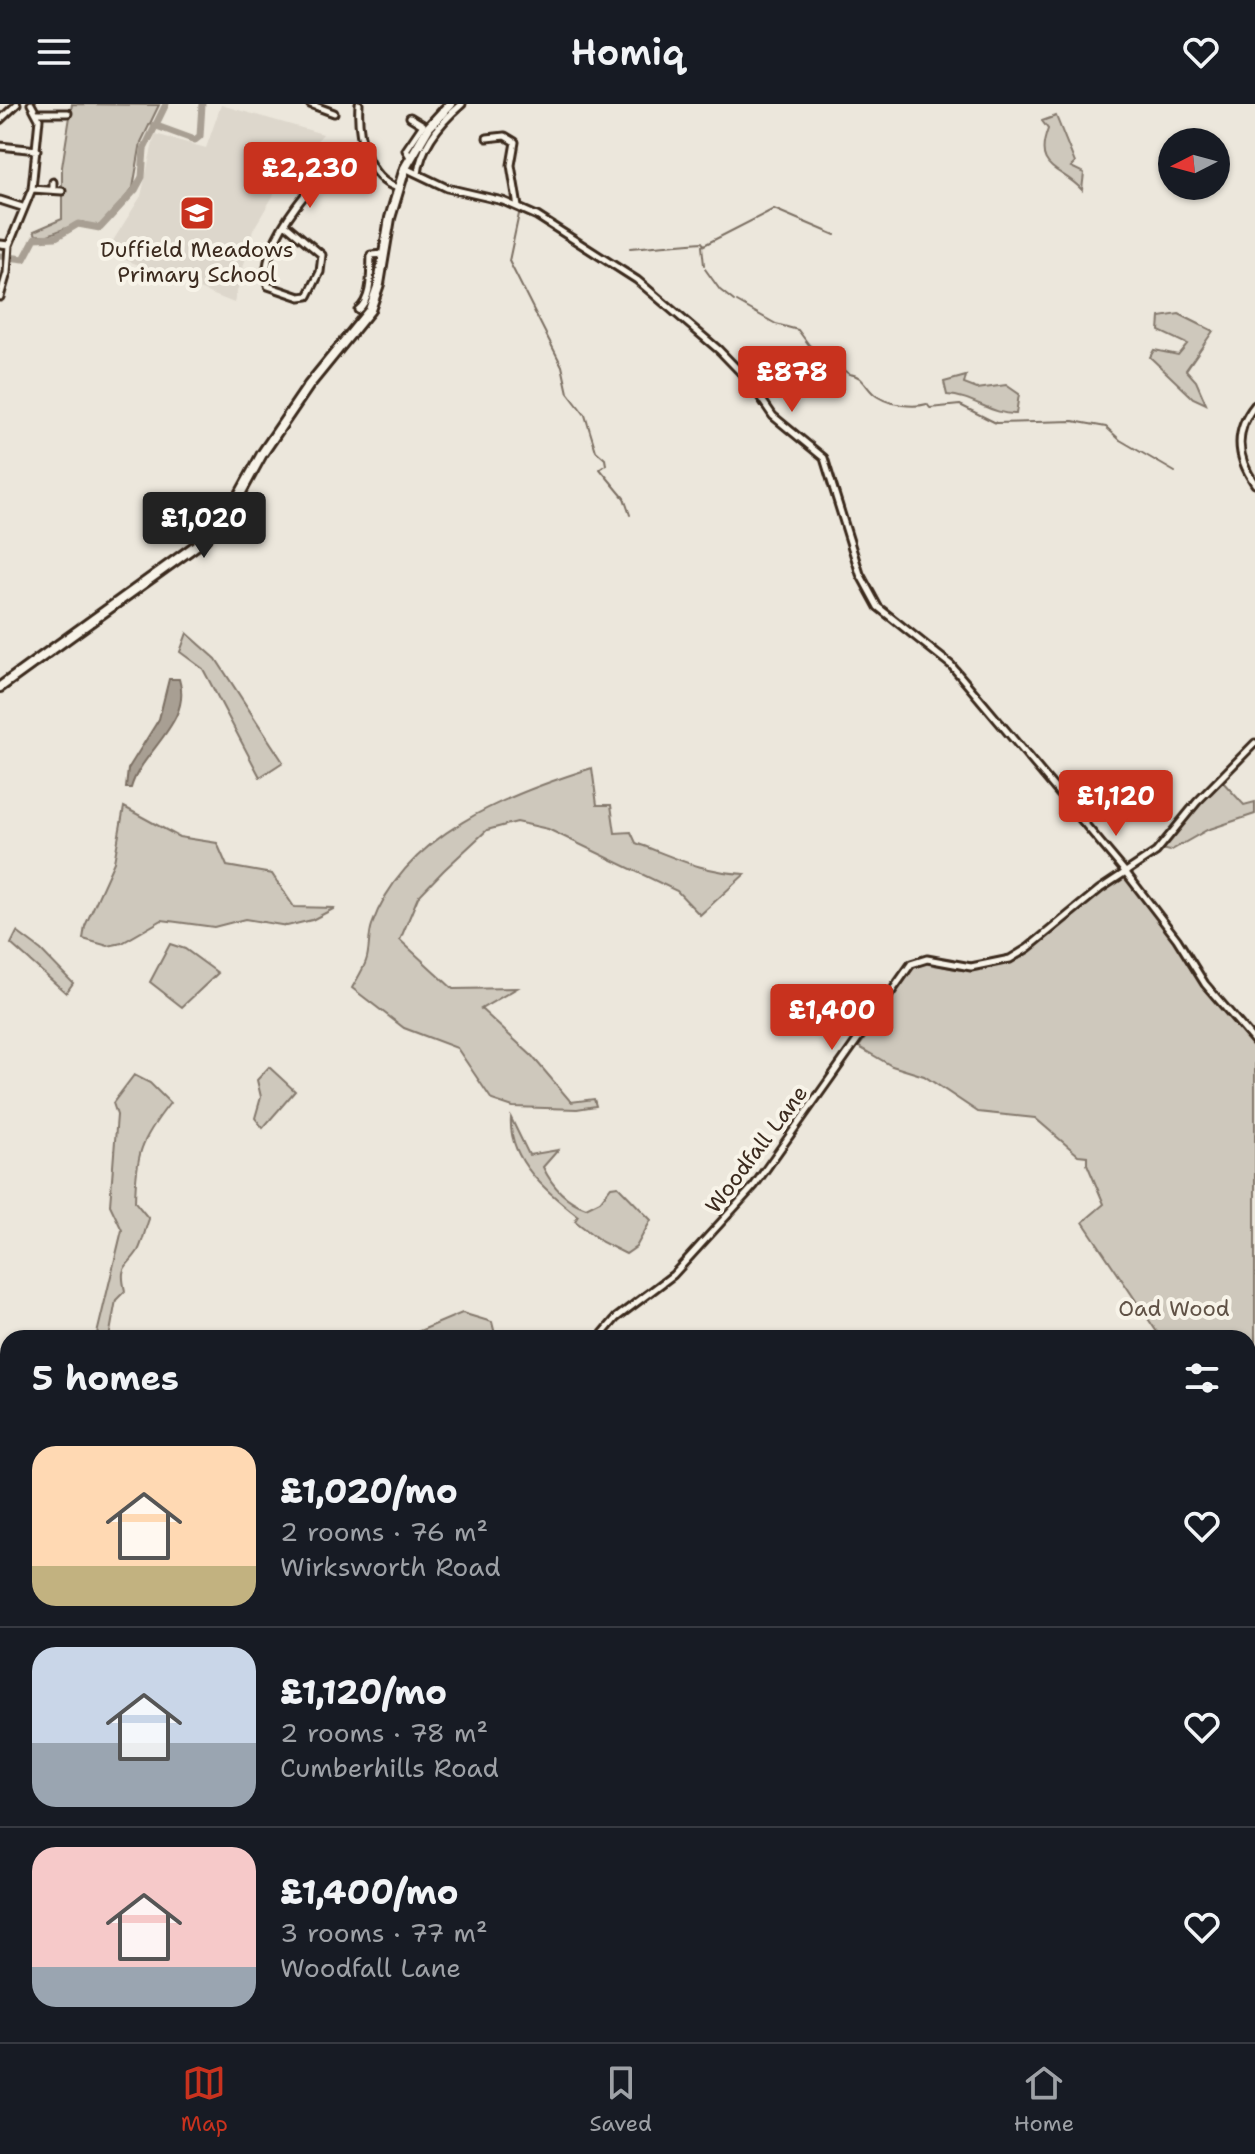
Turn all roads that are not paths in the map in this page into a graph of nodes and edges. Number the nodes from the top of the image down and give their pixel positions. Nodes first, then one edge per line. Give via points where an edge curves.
1 (17, 104) edge
2 (31, 104) edge
3 (310, 104) edge
4 (359, 104) edge
5 (450, 104) edge
6 (462, 104) edge
7 (336, 112) dead end
8 (38, 113) junction
9 (68, 113) dead end
10 (410, 117) dead end
11 (0, 120) edge
12 (434, 128) junction
13 (487, 138) dead end
14 (362, 143) junction
15 (2, 149) edge
16 (37, 150) junction
17 (410, 157) junction
18 (405, 168) junction
19 (418, 174) junction
20 (53, 182) dead end
21 (398, 188) junction
22 (32, 189) junction
23 (53, 190) junction
24 (62, 191) dead end
25 (0, 200) edge
26 (22, 207) junction
27 (518, 207) junction
28 (285, 224) junction
29 (0, 244) edge
30 (9, 245) junction
31 (384, 254) junction
32 (0, 297) edge
33 (358, 310) dead end
34 (1255, 405) edge
35 (1255, 484) edge
36 (0, 687) edge
37 (1255, 743) edge
38 (1127, 874) junction
39 (1255, 1042) edge
40 (606, 1330) edge

1 - 11 street
2 - 8 street
3 - 7 street
4 - 14 street
5 - 12 main road
6 - 12 street
8 - 9 street
8 - 16 street
10 - 17 street via 423,125 406,150
12 - 17 main road
12 - 19 street
13 - 27 street via 510,136 515,142 511,165
14 - 21 street via 378,176
14 - 28 street via 317,178
15 - 16 street
16 - 22 street
17 - 18 main road
18 - 19 street
18 - 21 main road
19 - 27 street via 447,188
20 - 23 street
21 - 31 main road
22 - 23 street
22 - 26 street
23 - 24 street
25 - 26 street
26 - 30 street
27 - 38 street via 637,280 719,350 773,416 824,458 860,574 878,607 951,665
28 - 28 street via 266,282 300,297 314,290 319,251
29 - 30 street
30 - 32 street
31 - 33 street via 371,255 368,291
31 - 36 main road via 370,310 309,385 222,522
34 - 35 street via 1239,438 1243,462
37 - 38 street, Woodfall Lane via 1156,852
38 - 39 street via 1205,984
38 - 40 street, Woodfall Lane via 1010,959 964,968 927,959 911,964 754,1186 673,1275

